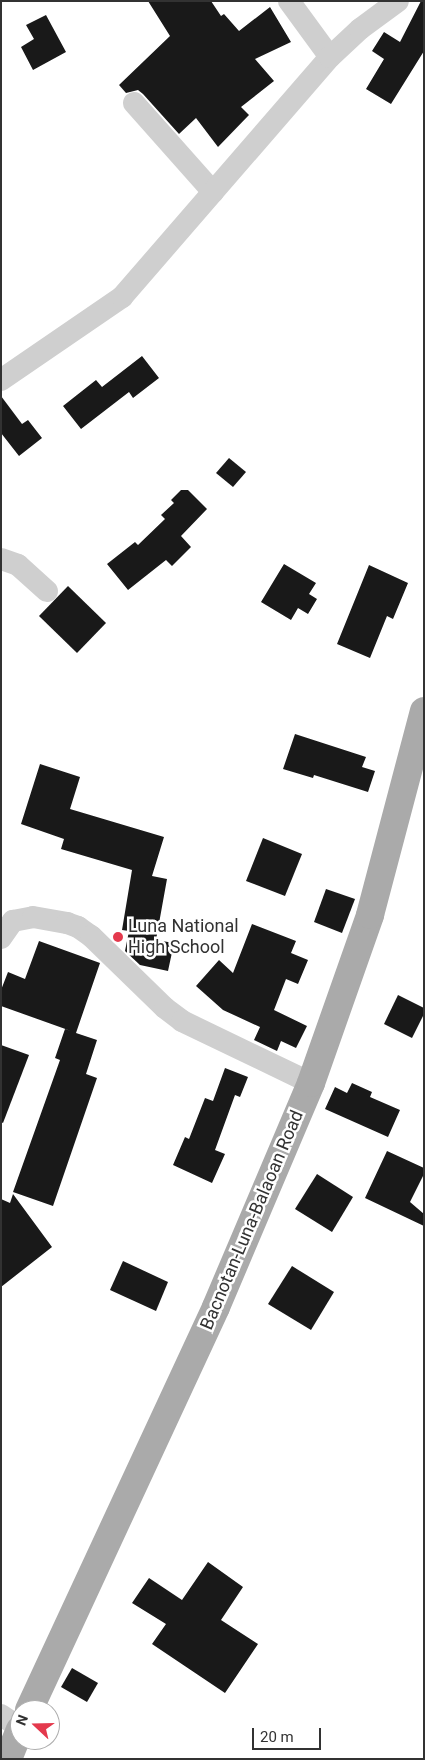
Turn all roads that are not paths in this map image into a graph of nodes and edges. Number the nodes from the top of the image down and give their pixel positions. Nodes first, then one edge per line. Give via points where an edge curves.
1 (289, 1) edge
2 (398, 1) edge
3 (330, 57) junction
4 (134, 103) dead end
5 (213, 192) junction
6 (1, 380) edge
7 (1, 559) edge
8 (47, 590) dead end
9 (424, 711) edge
10 (1, 938) edge
11 (311, 1083) junction
12 (34, 1700) edge

1 - 3 street
2 - 3 street via 360,29
3 - 5 street
4 - 5 street
5 - 6 street via 122,297
7 - 8 street via 18,565
9 - 11 main road, Bacnotan-Luna-Balaoan Road via 370,915
10 - 11 street via 13,921 33,917 78,927 182,1021
11 - 12 main road, Bacnotan-Luna-Balaoan Road via 216,1307

